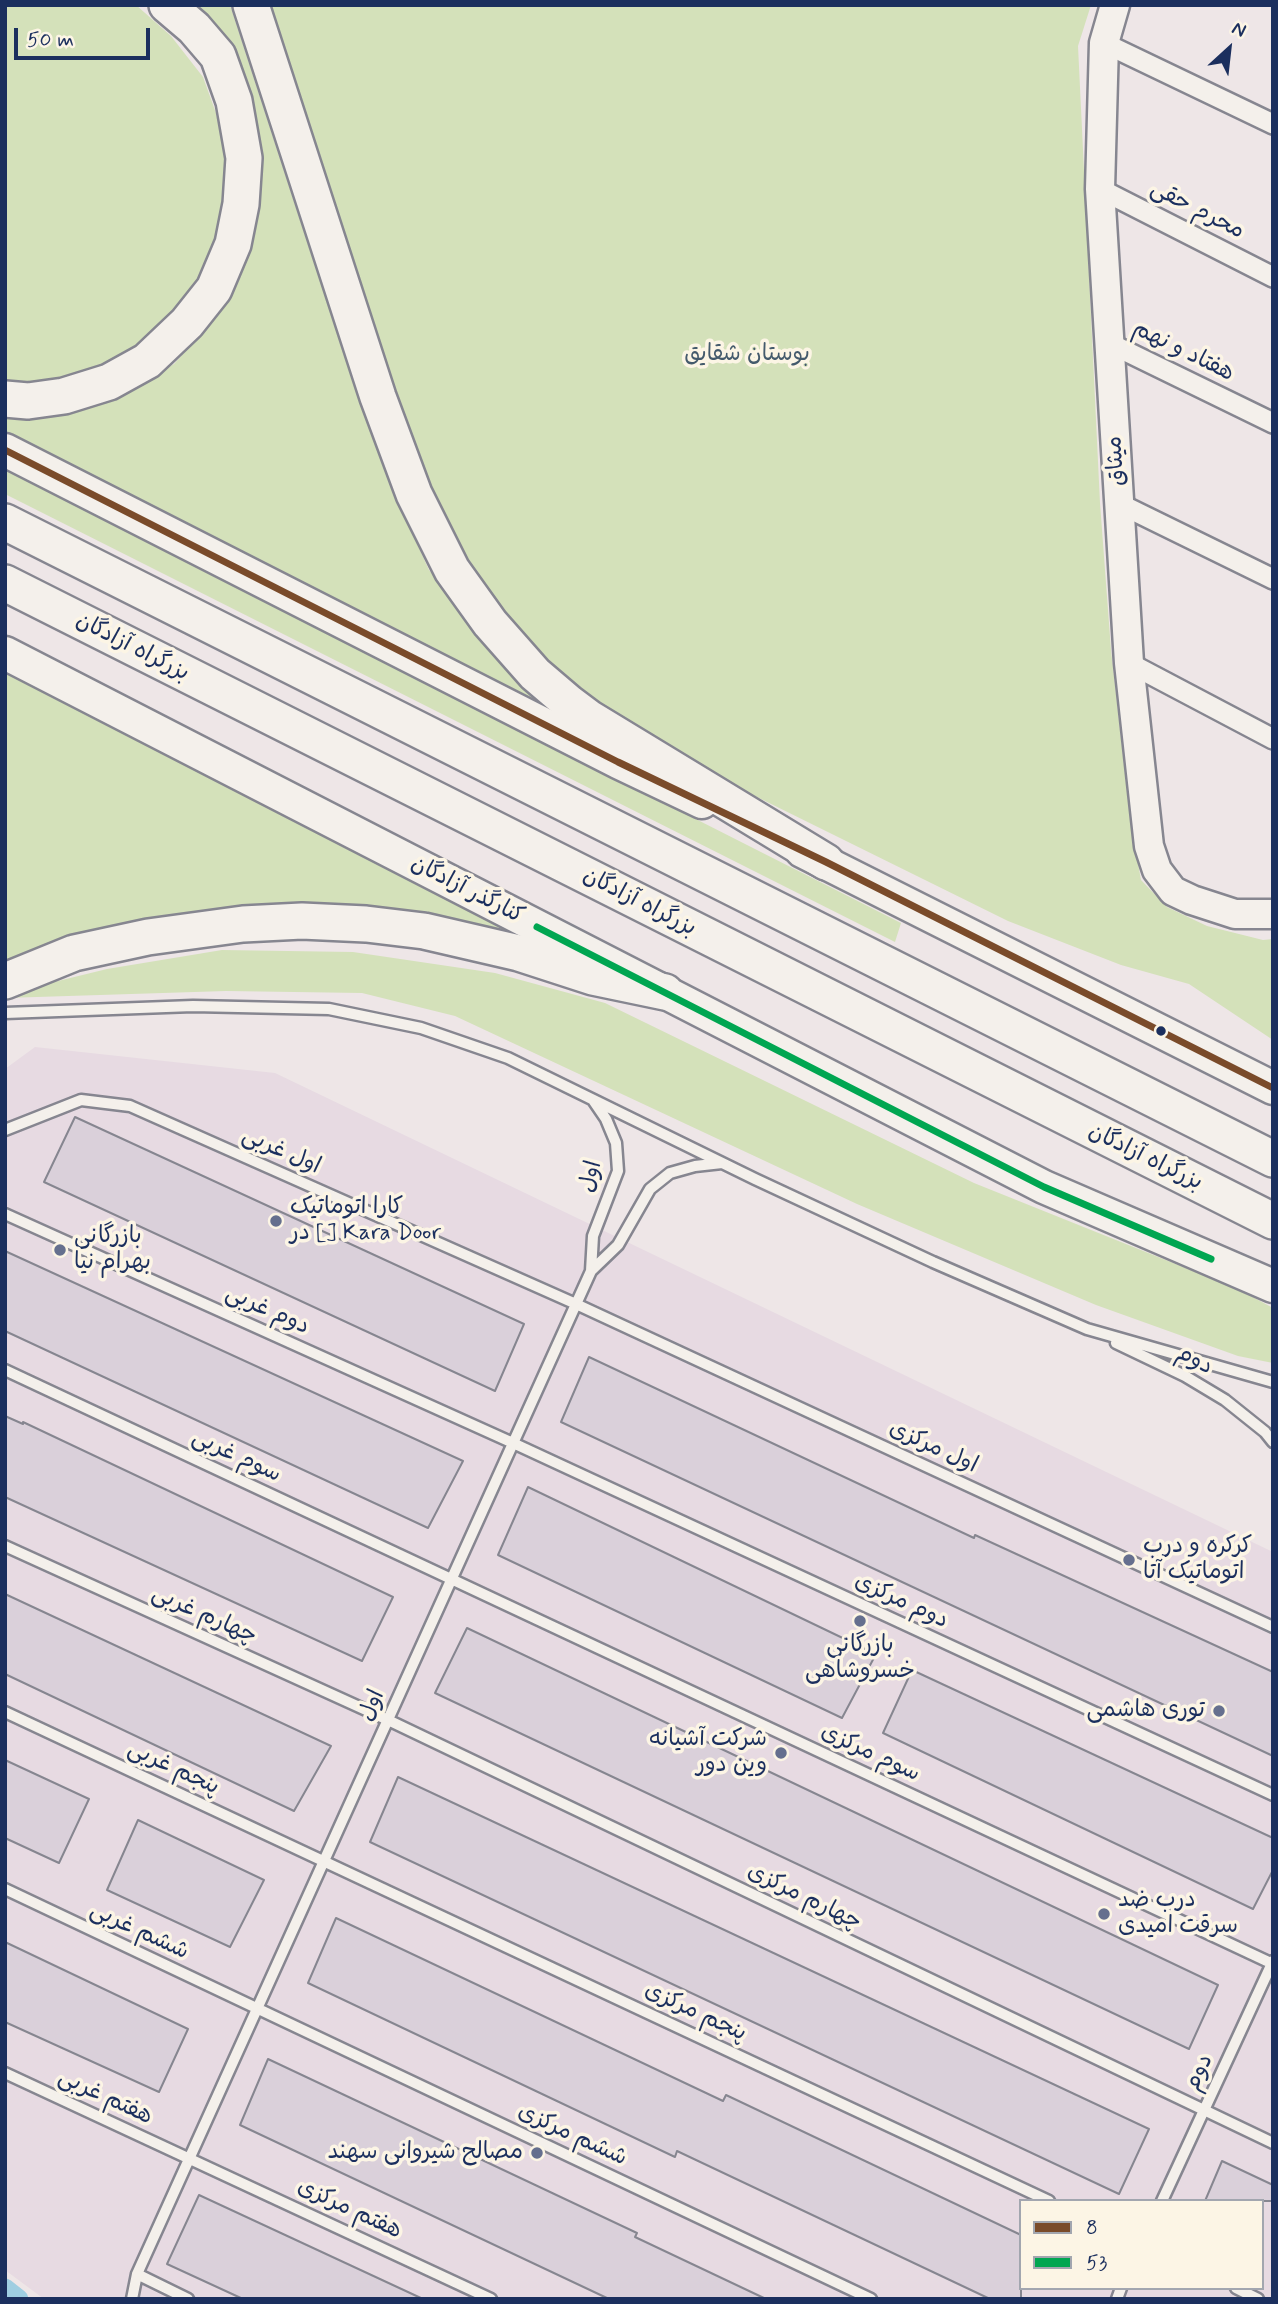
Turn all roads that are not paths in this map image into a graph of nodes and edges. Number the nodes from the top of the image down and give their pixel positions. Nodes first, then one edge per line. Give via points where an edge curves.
1 (167, 5) edge
2 (251, 5) edge
3 (1115, 5) edge
4 (1104, 43) junction
5 (1273, 124) edge
6 (1100, 188) junction
7 (1273, 277) edge
8 (1109, 343) junction
9 (5, 399) edge
10 (1273, 423) edge
11 (5, 450) edge
12 (1120, 504) junction
13 (5, 522) edge
14 (1273, 579) edge
15 (5, 583) edge
16 (5, 653) edge
17 (1129, 663) junction
18 (1273, 738) edge
19 (826, 862) junction
20 (1273, 914) edge
21 (5, 981) edge
22 (665, 992) junction
23 (5, 1013) edge
24 (1273, 1088) edge
25 (590, 1097) junction
26 (5, 1130) edge
27 (1273, 1159) edge
28 (723, 1163) junction
29 (5, 1214) edge
30 (1273, 1221) edge
31 (591, 1271) junction
32 (1273, 1286) edge
33 (576, 1304) junction
34 (1087, 1329) junction
35 (5, 1370) edge
36 (1273, 1382) edge
37 (1273, 1442) edge
38 (513, 1443) junction
39 (5, 1546) edge
40 (451, 1579) junction
41 (1273, 1627) edge
42 (5, 1712) edge
43 (388, 1720) junction
44 (1273, 1795) edge
45 (324, 1861) junction
46 (5, 1889) edge
47 (1272, 1963) edge
48 (257, 2009) junction
49 (5, 2073) edge
50 (1203, 2111) junction
51 (1273, 2143) edge
52 (190, 2157) junction
53 (1045, 2199) edge
54 (1163, 2199) edge
55 (137, 2274) junction
56 (1240, 2290) edge
57 (132, 2299) edge
58 (188, 2299) edge
59 (491, 2299) edge
60 (871, 2299) edge
61 (1258, 2299) edge

1 - 9 highway via 218,56 234,101 244,158 233,244 214,289 147,361 109,382 64,396
2 - 19 highway via 378,397 414,495 452,570 490,623 535,674 569,703
3 - 4 street, میثاق
4 - 5 street
4 - 6 street, میثاق
6 - 7 street, محرم حقی
6 - 8 street, میثاق
8 - 10 street, هفتاد و نهم
8 - 12 street, میثاق
11 - 19 main road via 618,762
12 - 14 street
12 - 17 street, میثاق
13 - 27 highway
15 - 30 highway, بزرگراه آزادگان
16 - 22 main road, کنارگذر آزادگان
17 - 18 street
17 - 20 street, میثاق via 1149,846 1157,870 1173,891 1192,900 1235,914
19 - 24 main road
21 - 22 highway via 74,953 148,937 302,921 424,931
22 - 32 main road, کنارگذر آزادگان via 1044,1187
23 - 25 lane via 193,1006 330,1009 421,1028 508,1058
25 - 28 lane
25 - 31 lane, اول via 607,1119 616,1143 618,1171 593,1237
26 - 33 lane, اول غربی via 81,1100 130,1106
28 - 31 lane, اول via 670,1172 650,1189 618,1245
28 - 34 lane
29 - 38 lane, دوم غربی
31 - 33 lane, اول
33 - 38 lane, اول
33 - 41 lane, اول مرکزی
34 - 36 lane
34 - 37 lane, دوم via 1225,1399
35 - 40 lane, سوم غربی
38 - 40 lane, اول
38 - 44 lane, دوم مرکزی
39 - 43 lane, چهارم غربی
40 - 43 lane, اول
40 - 47 lane, سوم مرکزی
42 - 45 lane, پنجم غربی
43 - 45 lane, اول
43 - 50 lane, چهارم مرکزی
45 - 48 lane, اول
45 - 53 lane, پنجم مرکزی
46 - 48 lane, ششم غربی
47 - 50 lane, دوم
48 - 52 lane, اول
48 - 60 lane, ششم مرکزی
49 - 52 lane, هفتم غربی
50 - 51 lane, چهارم مرکزی
50 - 54 lane, دوم
52 - 55 lane, اول
52 - 59 lane, هفتم مرکزی
55 - 57 lane, اول
55 - 58 lane
56 - 61 lane

